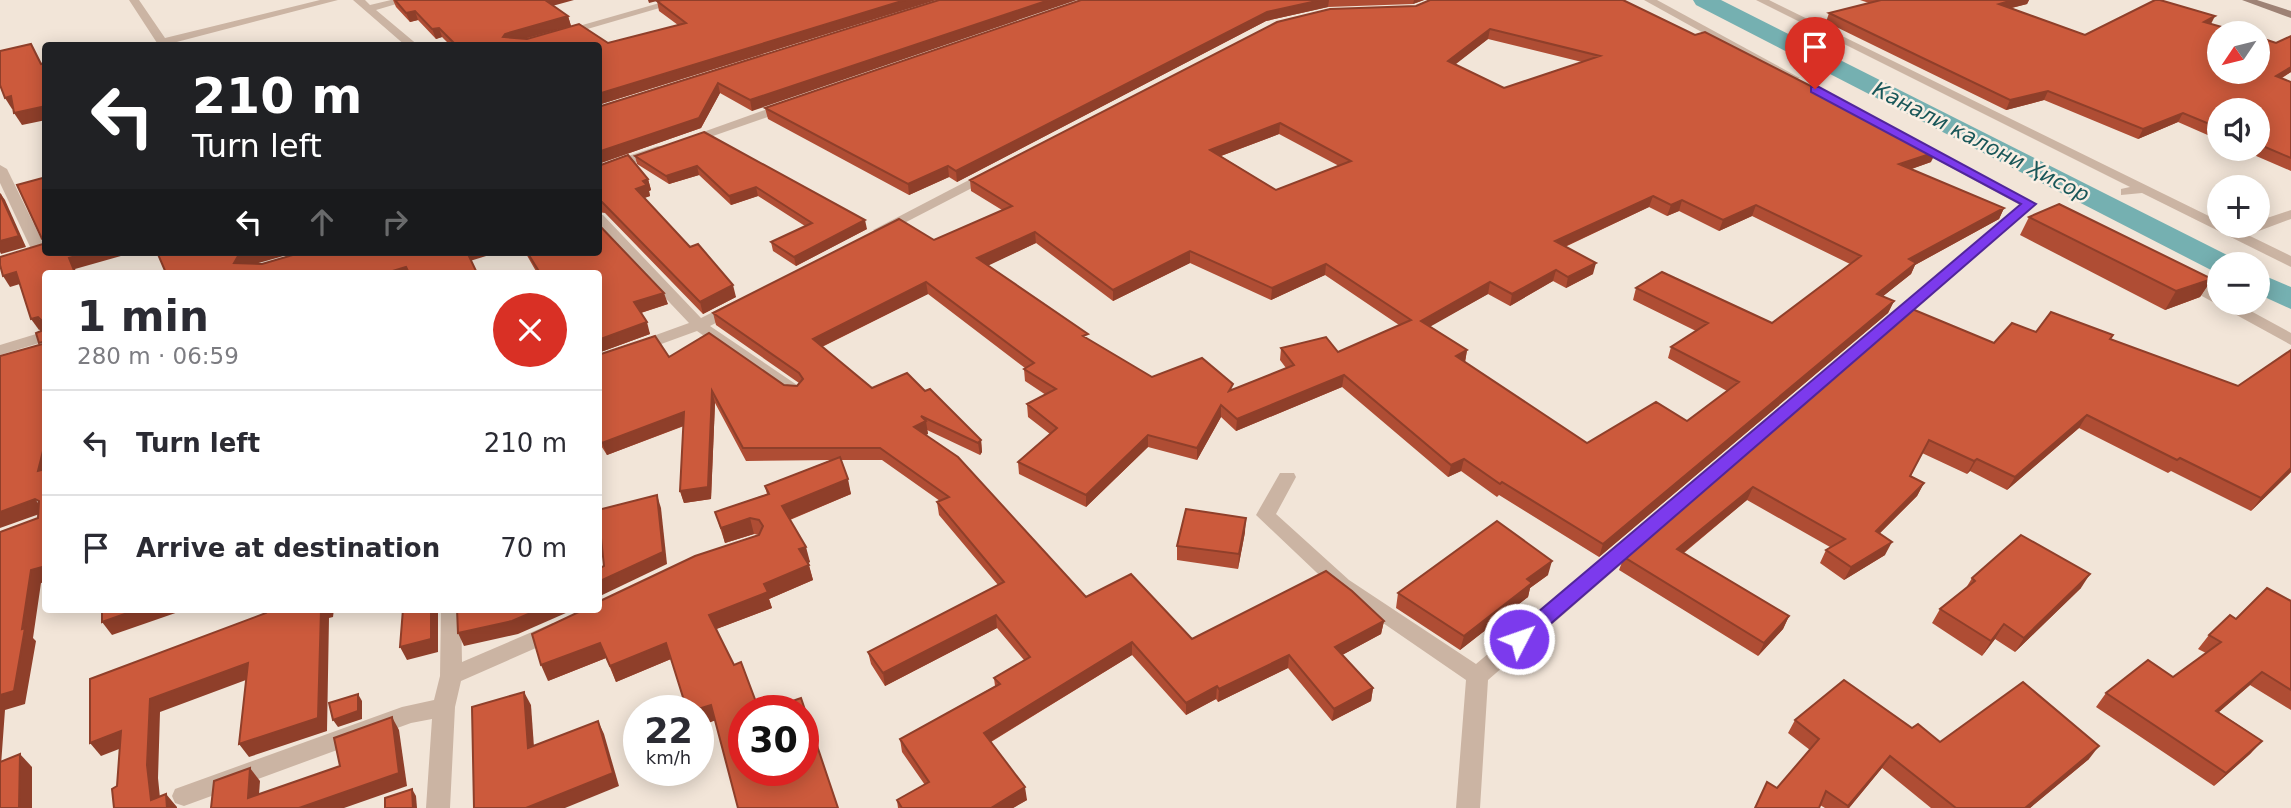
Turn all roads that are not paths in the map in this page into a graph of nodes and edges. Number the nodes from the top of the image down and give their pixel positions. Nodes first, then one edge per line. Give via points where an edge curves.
1 (134, 0) edge
2 (333, 0) edge
3 (358, 0) edge
4 (405, 0) edge
5 (682, 0) edge
6 (1649, 0) edge
7 (1761, 0) edge
8 (2247, 0) edge
9 (369, 9) junction
10 (2291, 15) edge
11 (162, 42) edge
12 (171, 42) edge
13 (409, 42) edge
14 (529, 42) edge
15 (1808, 86) edge
16 (1833, 99) edge
17 (794, 103) edge
18 (1003, 166) edge
19 (0, 169) edge
20 (602, 170) edge
21 (2144, 189) junction
22 (2126, 192) dead end
23 (2291, 214) edge
24 (2207, 220) edge
25 (602, 222) edge
26 (2270, 222) edge
27 (869, 236) edge
28 (2244, 238) edge
29 (37, 251) edge
30 (2291, 261) edge
31 (2166, 270) edge
32 (2207, 292) edge
33 (747, 300) edge
34 (2246, 315) edge
35 (699, 326) junction
36 (42, 337) edge
37 (2291, 340) edge
38 (0, 350) edge
39 (602, 361) edge
40 (794, 391) edge
41 (1287, 477) dead end
42 (452, 613) edge
43 (571, 623) edge
44 (451, 676) junction
45 (1477, 676) junction
46 (444, 707) junction
47 (184, 796) dead end
48 (438, 808) edge
49 (1468, 808) edge

1 - 11 street
2 - 12 street
3 - 9 street
4 - 9 street
5 - 14 street
6 - 15 street
7 - 21 street
8 - 10 main road
9 - 13 street
16 - 45 street via 2035,206
17 - 20 street
18 - 27 street
19 - 29 street
21 - 22 street
21 - 24 street
23 - 26 street
25 - 35 street
28 - 30 street
31 - 32 street
33 - 35 street
34 - 37 street
35 - 39 street
35 - 40 street
36 - 38 street
41 - 45 street via 1266,515 1342,585
42 - 44 street
43 - 44 street
44 - 46 street
45 - 49 street
46 - 47 street via 410,714
46 - 48 street

